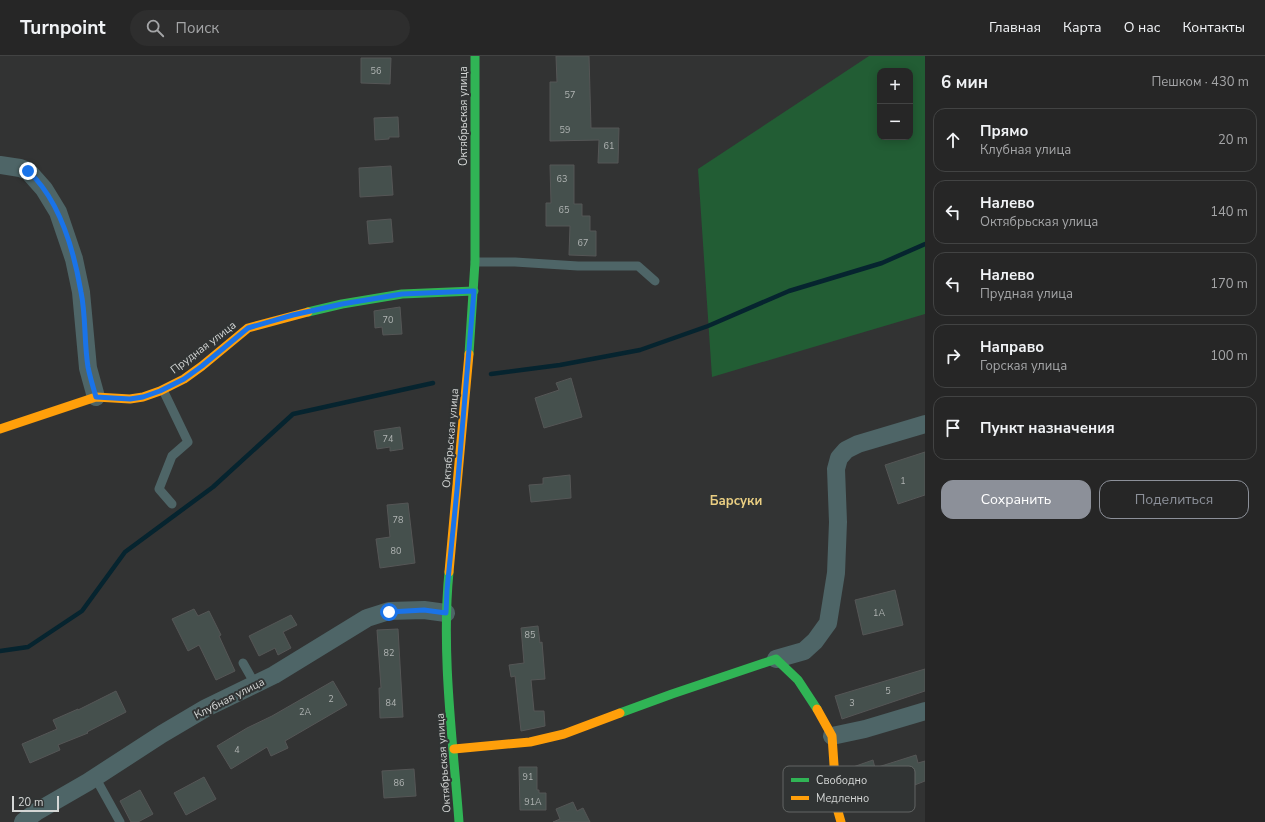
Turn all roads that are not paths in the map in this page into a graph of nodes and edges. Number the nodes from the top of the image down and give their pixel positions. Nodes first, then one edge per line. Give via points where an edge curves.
1 (475, 56) edge
2 (0, 165) edge
3 (475, 262) junction
4 (655, 281) dead end
5 (474, 291) junction
6 (163, 390) junction
7 (96, 397) junction
8 (925, 424) edge
9 (0, 430) edge
10 (172, 504) dead end
11 (446, 613) junction
12 (776, 659) junction
13 (243, 663) dead end
14 (255, 684) junction
15 (925, 711) edge
16 (832, 736) junction
17 (454, 749) junction
18 (834, 766) edge
19 (95, 777) junction
20 (838, 812) edge
21 (23, 822) edge
22 (120, 822) edge
23 (459, 822) edge
24 (841, 822) edge

1 - 3 street, Октябрьская улица
2 - 7 street via 28,171 44,188 58,212 74,259 81,292 88,368
3 - 4 lane via 638,266
3 - 5 street, Октябрьская улица
5 - 6 street, Прудная улица via 402,294 342,304 248,328 202,366
5 - 11 street, Октябрьская улица
6 - 7 street, Прудная улица via 130,399
6 - 10 lane via 188,442 172,456 159,489
7 - 9 street, Прудная улица
8 - 12 street via 858,444 846,450 839,458 836,469 836,573 828,623 804,651
11 - 14 street, Клубная улица via 424,610 389,612 367,618
11 - 17 street, Октябрьская улица
12 - 16 street via 798,680
12 - 17 street via 564,734 530,742
13 - 14 lane
14 - 19 street, Клубная улица via 206,708
15 - 16 street
16 - 18 street
17 - 23 street, Октябрьская улица
19 - 21 street, Клубная улица
19 - 22 lane
20 - 24 street

